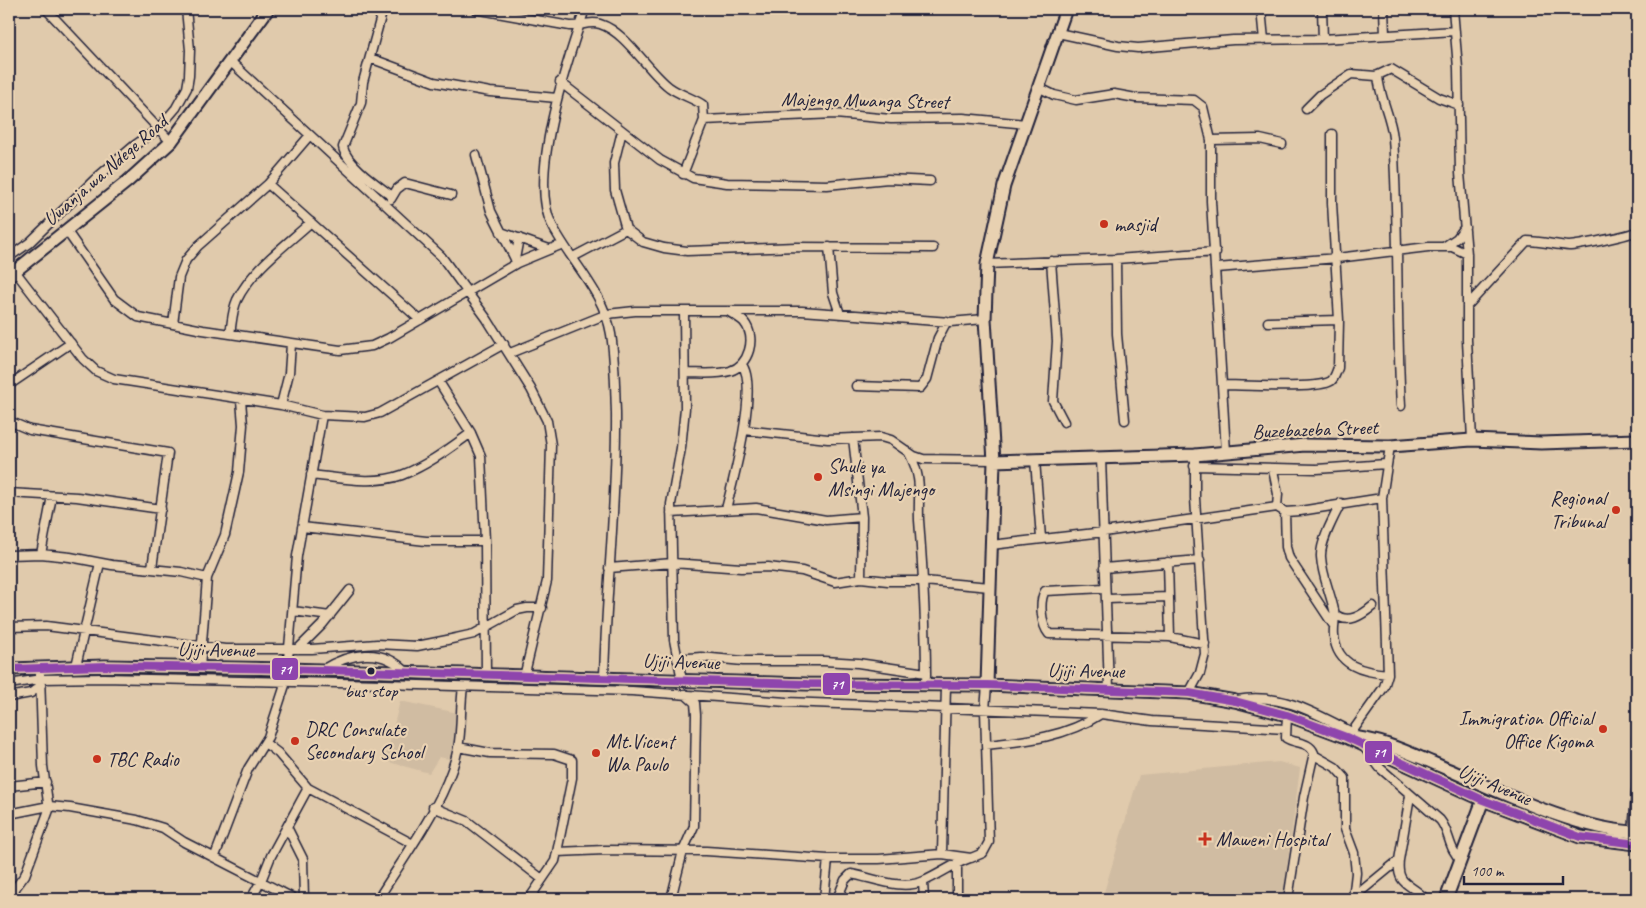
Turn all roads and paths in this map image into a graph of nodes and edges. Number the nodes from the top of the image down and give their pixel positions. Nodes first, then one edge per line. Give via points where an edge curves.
1 (46, 9) edge
2 (186, 9) edge
3 (268, 9) edge
4 (383, 9) edge
5 (475, 9) edge
6 (585, 9) edge
7 (1066, 9) edge
8 (1261, 9) edge
9 (1322, 9) edge
10 (1384, 9) edge
11 (1452, 9) edge
12 (579, 27) junction
13 (1455, 31) junction
14 (1058, 34) junction
15 (1385, 35) junction
16 (1323, 39) junction
17 (1264, 40) junction
18 (370, 58) junction
19 (231, 62) junction
20 (1378, 75) junction
21 (560, 82) junction
22 (1040, 88) junction
23 (557, 98) junction
24 (1459, 105) junction
25 (1306, 109) dead end
26 (704, 120) junction
27 (1026, 124) junction
28 (158, 129) junction
29 (622, 131) junction
30 (1332, 134) dead end
31 (310, 135) junction
32 (1211, 140) junction
33 (171, 142) junction
34 (1282, 144) dead end
35 (476, 155) dead end
36 (683, 174) junction
37 (930, 180) dead end
38 (268, 184) junction
39 (451, 194) dead end
40 (392, 196) junction
41 (387, 205) junction
42 (311, 222) junction
43 (1465, 227) junction
44 (626, 229) junction
45 (66, 230) junction
46 (1637, 231) edge
47 (501, 232) junction
48 (519, 238) junction
49 (563, 244) junction
50 (1445, 246) junction
51 (829, 247) junction
52 (933, 248) dead end
53 (549, 249) junction
54 (1398, 250) junction
55 (1216, 252) junction
56 (1467, 254) junction
57 (9, 257) edge
58 (573, 257) junction
59 (1337, 258) junction
60 (1116, 259) junction
61 (516, 261) junction
62 (1051, 261) junction
63 (987, 264) junction
64 (1217, 268) junction
65 (12, 274) edge
66 (469, 292) junction
67 (1467, 306) junction
68 (728, 311) junction
69 (684, 312) junction
70 (607, 314) junction
71 (840, 314) junction
72 (986, 319) junction
73 (420, 320) junction
74 (1339, 320) junction
75 (947, 321) junction
76 (1268, 322) dead end
77 (172, 324) junction
78 (230, 334) junction
79 (71, 343) junction
80 (291, 344) junction
81 (504, 344) junction
82 (510, 353) junction
83 (742, 365) junction
84 (686, 373) junction
85 (439, 382) junction
86 (9, 385) edge
87 (1223, 385) junction
88 (856, 386) dead end
89 (241, 400) junction
90 (281, 405) junction
91 (1401, 406) dead end
92 (322, 415) junction
93 (1125, 420) dead end
94 (9, 421) edge
95 (1064, 422) dead end
96 (744, 430) junction
97 (471, 433) junction
98 (853, 438) junction
99 (1472, 440) junction
100 (1637, 440) edge
101 (1390, 446) junction
102 (908, 452) junction
103 (1226, 452) junction
104 (1101, 458) junction
105 (1035, 460) junction
106 (1195, 460) junction
107 (994, 461) junction
108 (1386, 464) junction
109 (1273, 470) junction
110 (311, 475) junction
111 (9, 492) edge
112 (52, 496) junction
113 (1382, 498) junction
114 (1341, 503) junction
115 (1278, 507) junction
116 (162, 509) junction
117 (726, 509) junction
118 (1285, 512) junction
119 (671, 513) junction
120 (862, 517) junction
121 (1197, 518) junction
122 (302, 527) junction
123 (1104, 532) junction
124 (1041, 538) junction
125 (485, 541) junction
126 (991, 545) junction
127 (41, 554) junction
128 (9, 555) edge
129 (1200, 560) junction
130 (1168, 562) junction
131 (100, 563) junction
132 (673, 563) junction
133 (152, 568) junction
134 (609, 568) junction
135 (1104, 568) junction
136 (208, 578) junction
137 (861, 578) junction
138 (924, 580) junction
139 (990, 587) junction
140 (1105, 588) junction
141 (350, 590) dead end
142 (1169, 597) junction
143 (1107, 599) junction
144 (1373, 606) dead end
145 (542, 608) junction
146 (293, 611) junction
147 (1334, 614) junction
148 (330, 616) junction
149 (9, 627) edge
150 (1334, 627) junction
151 (484, 628) junction
152 (84, 633) junction
153 (1107, 634) junction
154 (1170, 637) junction
155 (1205, 644) junction
156 (202, 647) junction
157 (289, 649) junction
158 (298, 649) junction
159 (677, 659) junction
160 (76, 666) junction
161 (39, 667) junction
162 (200, 668) junction
163 (9, 669) edge
164 (286, 669) junction
165 (320, 670) junction
166 (407, 674) junction
167 (1388, 674) junction
168 (486, 676) junction
169 (524, 677) junction
170 (604, 678) junction
171 (926, 679) junction
172 (682, 680) junction
173 (41, 682) junction
174 (286, 682) junction
175 (9, 684) edge
176 (946, 685) junction
177 (986, 685) junction
178 (462, 687) junction
179 (1109, 689) junction
180 (1189, 693) junction
181 (685, 694) junction
182 (9, 697) edge
183 (1235, 701) junction
184 (947, 710) junction
185 (984, 710) junction
186 (1101, 714) junction
187 (1287, 716) junction
188 (1285, 729) junction
189 (1349, 734) junction
190 (1637, 737) edge
191 (265, 743) junction
192 (986, 745) junction
193 (458, 747) junction
194 (1364, 747) junction
195 (1314, 755) junction
196 (1637, 755) edge
197 (46, 782) junction
198 (1637, 782) edge
199 (9, 786) edge
200 (308, 788) junction
201 (1410, 796) junction
202 (1483, 800) junction
203 (50, 806) junction
204 (433, 807) junction
205 (9, 814) edge
206 (287, 827) junction
207 (1635, 832) edge
208 (413, 844) junction
209 (1637, 844) edge
210 (683, 851) junction
211 (557, 852) junction
212 (942, 854) junction
213 (215, 856) junction
214 (971, 858) junction
215 (828, 859) junction
216 (1399, 860) junction
217 (1461, 860) junction
218 (956, 863) junction
219 (542, 879) junction
220 (261, 881) junction
221 (923, 882) junction
222 (1353, 898) edge
223 (12, 899) edge
224 (251, 899) edge
225 (295, 899) edge
226 (304, 899) edge
227 (378, 899) edge
228 (529, 899) edge
229 (671, 899) edge
230 (824, 899) edge
231 (838, 899) edge
232 (924, 899) edge
233 (957, 899) edge
234 (1288, 899) edge
235 (1425, 899) edge
236 (1446, 899) edge

1 - 28 street
2 - 28 street via 190,63 187,88 176,108
3 - 19 street, Uwanja wa Ndege Road
4 - 18 street
5 - 12 street
6 - 12 street
7 - 14 street
8 - 17 street
9 - 16 street
10 - 15 street
11 - 13 street
12 - 21 street
12 - 26 street via 597,23 611,30 669,87 703,105
13 - 15 street
13 - 24 street
14 - 17 street via 1138,48
14 - 22 street
15 - 16 street
16 - 17 street
18 - 23 street via 434,82 490,92
18 - 40 street via 361,103 343,151
19 - 31 street
19 - 33 street, Uwanja wa Ndege Road
20 - 24 street via 1386,69 1395,70 1439,98
20 - 25 street via 1351,74 1320,94
20 - 54 street via 1378,91 1393,134
21 - 23 street
21 - 29 street
22 - 27 street
22 - 32 street via 1076,100 1114,94 1194,100 1203,107
23 - 49 street via 544,178 545,204 551,224
24 - 43 street
26 - 27 street, Majengo Mwanga Street via 835,114 891,119 963,118
26 - 36 street
27 - 63 street via 1004,186
28 - 33 street
28 - 57 street via 101,174 29,243
29 - 36 street
29 - 44 street via 614,177
30 - 59 street via 1332,203
31 - 38 street
31 - 41 street
32 - 34 street via 1260,139
32 - 55 street via 1211,201
33 - 45 street, Uwanja wa Ndege Road
35 - 47 street via 491,211
36 - 37 street via 708,182 728,183 828,185 888,179
38 - 42 street
38 - 77 street via 186,260 179,277
39 - 40 street via 405,183
40 - 41 street
41 - 66 street via 441,256
42 - 73 street
42 - 78 street via 269,261 244,290 237,301
43 - 50 street
43 - 56 street
44 - 51 street via 643,242 687,251
44 - 58 street
45 - 65 street, Uwanja wa Ndege Road
45 - 77 street via 114,299 125,309 138,317
46 - 67 street via 1578,246 1526,242
47 - 48 street
47 - 61 street
48 - 53 street
48 - 61 street
49 - 53 street
49 - 58 street
50 - 54 street
50 - 56 street
51 - 52 street
51 - 71 street via 832,287
53 - 61 street
54 - 59 street
54 - 91 street
55 - 60 street
55 - 64 street
56 - 67 street
58 - 70 street
59 - 64 street
59 - 74 street
60 - 62 street
60 - 93 street via 1117,334
61 - 66 street
62 - 63 street
62 - 95 street via 1057,341 1053,401
63 - 72 street
64 - 87 street
65 - 79 street
66 - 73 street
66 - 81 street
67 - 99 street
68 - 69 street
68 - 71 street
68 - 83 street via 744,322 748,332 749,351
69 - 70 street
69 - 84 street
70 - 82 street
70 - 134 street via 613,355 616,430
71 - 75 street
72 - 75 street
72 - 107 street
73 - 80 street via 372,346 356,350
74 - 76 street
74 - 87 street via 1338,368 1332,380 1320,384
75 - 88 street via 938,338 927,379 920,388
77 - 78 street
78 - 80 street
79 - 86 street
79 - 89 street via 96,371 114,379
80 - 90 street via 289,373
81 - 82 street
81 - 85 street
82 - 145 street via 537,400 550,432 549,553
83 - 84 street via 721,372
83 - 96 street via 748,375
84 - 119 street via 683,434
85 - 92 street via 398,405 365,418
85 - 97 street
87 - 103 street
89 - 90 street
89 - 136 street via 243,425 239,472 225,535
90 - 92 street
92 - 110 street
94 - 116 street via 30,430 168,453
96 - 98 street via 788,436
96 - 117 street
97 - 110 street via 424,465 401,476 364,480
97 - 125 street via 481,456
98 - 102 street via 881,437
98 - 120 street
99 - 100 street, Buzebazeba Street via 1541,444
99 - 101 street, Buzebazeba Street
101 - 103 street, Buzebazeba Street via 1305,445
101 - 108 street
102 - 107 street via 923,459
102 - 138 street via 919,476
103 - 106 street, Buzebazeba Street
104 - 105 street, Buzebazeba Street
104 - 106 street, Buzebazeba Street
104 - 123 street
105 - 107 street, Buzebazeba Street
105 - 124 street
106 - 109 street
106 - 121 street
107 - 126 street
108 - 109 street
108 - 113 street
109 - 115 street
110 - 122 street
111 - 112 street
112 - 116 street
112 - 127 street
113 - 114 street
113 - 167 street
114 - 118 street
114 - 147 street via 1321,554
115 - 118 street
115 - 121 street
116 - 133 street
117 - 119 street
117 - 120 street via 756,508 826,520
118 - 150 street via 1289,558
119 - 132 street
120 - 137 street
121 - 123 street
121 - 129 street
122 - 125 street via 426,541
122 - 146 street
123 - 124 street
123 - 135 street
124 - 126 street
125 - 151 street
126 - 139 street
127 - 128 street
127 - 131 street
129 - 130 street
129 - 155 street
130 - 135 street
130 - 142 street
131 - 133 street
131 - 152 street
132 - 134 street
132 - 137 street via 768,567 802,571 836,582
132 - 159 street via 672,618
133 - 136 street
134 - 170 street
135 - 140 street
136 - 156 street
137 - 138 street via 888,582
138 - 139 street
138 - 171 street
139 - 177 street
140 - 143 street
140 - 153 street via 1049,589 1043,593 1042,605 1045,629 1050,634
141 - 148 street
142 - 143 street
142 - 154 street
143 - 153 street
144 - 147 street via 1349,619 1341,619
145 - 151 street via 517,610
145 - 169 street
146 - 148 street
146 - 157 street
147 - 150 street
148 - 158 street
149 - 152 street via 46,626
150 - 167 street via 1336,648 1344,660 1362,670
151 - 158 street via 474,634 418,646 377,644
151 - 168 street
152 - 156 street
152 - 160 street
153 - 154 street
153 - 179 street
154 - 155 street
155 - 180 street via 1203,662
156 - 157 street
156 - 162 street
157 - 158 street
157 - 164 street
159 - 171 street via 701,657 858,663
159 - 172 street
160 - 161 street, Ujiji Avenue
160 - 162 street, Ujiji Avenue
161 - 163 street, Ujiji Avenue
161 - 173 street
162 - 164 street, Ujiji Avenue
164 - 165 street, Ujiji Avenue
164 - 174 street
165 - 166 street, Ujiji Avenue
165 - 166 street via 341,659 363,654 391,662 402,667
166 - 168 street, Ujiji Avenue
167 - 189 street via 1384,687
168 - 169 street, Ujiji Avenue
169 - 170 street, Ujiji Avenue
170 - 172 street, Ujiji Avenue
171 - 172 street, Ujiji Avenue via 807,684
171 - 176 street, Ujiji Avenue
173 - 174 street
173 - 175 street
173 - 182 street via 31,693
173 - 197 street
174 - 178 street
174 - 191 street
176 - 177 street, Ujiji Avenue
176 - 184 street
177 - 179 street, Ujiji Avenue
177 - 185 street
178 - 181 street
178 - 193 street
179 - 180 street, Ujiji Avenue
180 - 183 street, Ujiji Avenue
181 - 184 street
181 - 210 street via 695,703 695,807 694,826
183 - 187 street, Ujiji Avenue
183 - 189 street via 1270,699 1295,704
184 - 185 street
184 - 212 street
185 - 186 street
185 - 192 street
186 - 188 street via 1152,721
186 - 192 street via 1081,726 1048,738
187 - 188 street
187 - 189 street, Ujiji Avenue
188 - 195 street via 1287,740 1309,746
189 - 194 street, Ujiji Avenue
189 - 207 street, Ujiji Avenue via 1383,742 1584,823
190 - 196 street
191 - 200 street
191 - 213 street via 248,769
192 - 214 street via 989,842 983,853
193 - 204 street via 453,767
193 - 211 street via 490,752 542,753 572,760 572,778
194 - 201 street via 1380,768
194 - 202 street, Ujiji Avenue
195 - 222 street via 1335,767 1345,778 1343,812 1346,836 1355,861
195 - 234 street
197 - 199 street
197 - 203 street
198 - 207 street
200 - 206 street
200 - 208 street
201 - 216 street
201 - 217 street via 1443,824 1453,850
202 - 209 street, Ujiji Avenue via 1580,837
202 - 217 street
203 - 205 street
203 - 213 street via 137,820 163,828 193,847
203 - 223 street via 25,875
204 - 208 street
204 - 219 street via 468,822
206 - 220 street
206 - 226 street via 303,859
208 - 227 street
210 - 211 street
210 - 215 street
210 - 229 street
211 - 219 street
212 - 214 street
212 - 215 street
213 - 220 street
214 - 218 street
215 - 230 street
216 - 222 street
216 - 235 street via 1400,877 1405,885
217 - 236 street
218 - 221 street
218 - 233 street
219 - 228 street
220 - 224 street
220 - 225 street
221 - 231 street via 893,883 851,874 844,880
221 - 232 street

